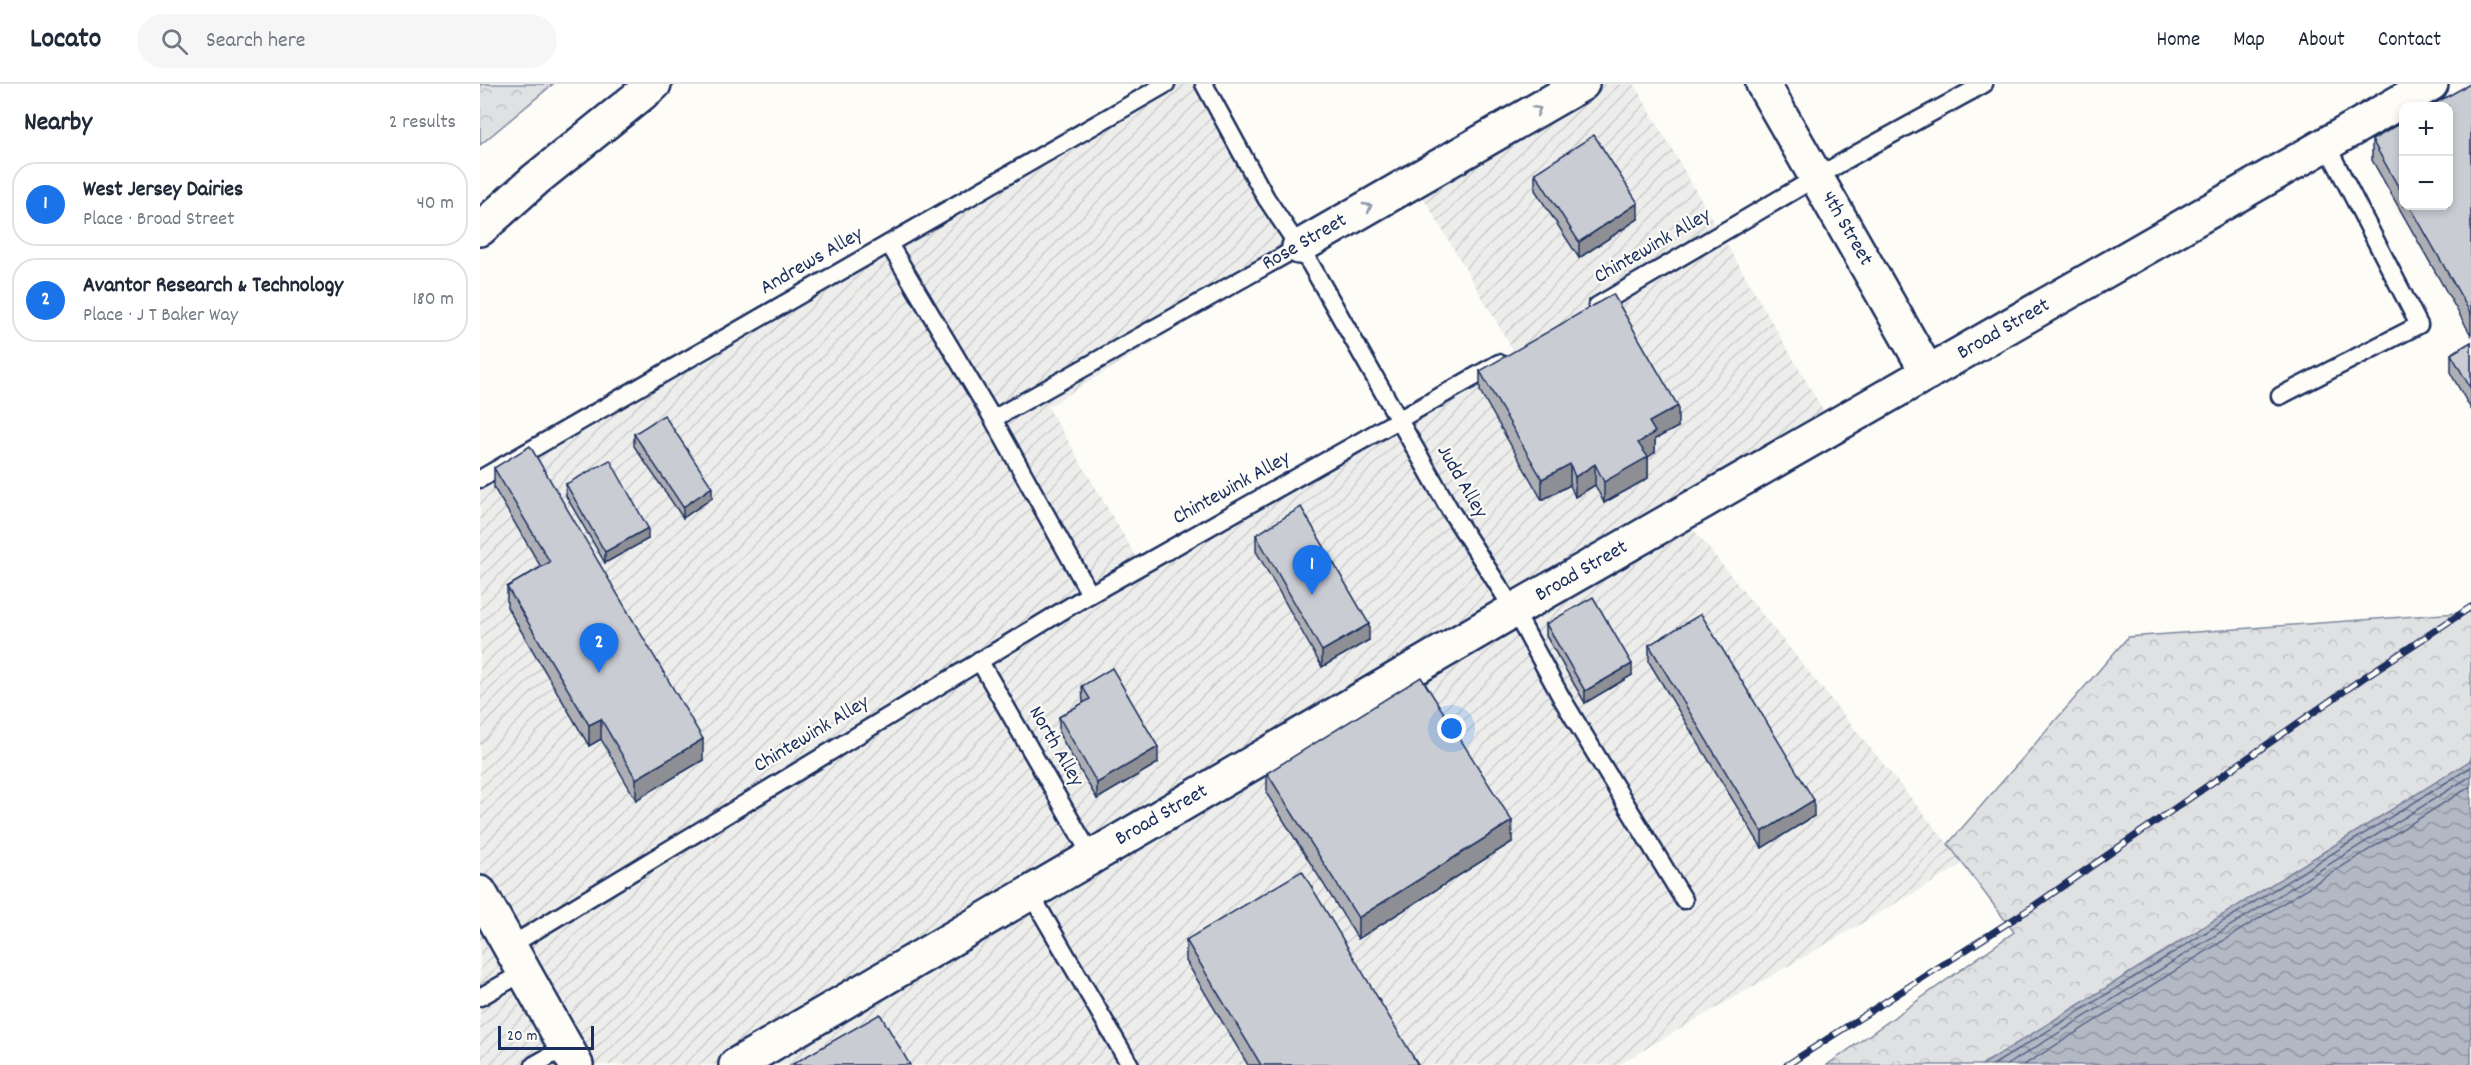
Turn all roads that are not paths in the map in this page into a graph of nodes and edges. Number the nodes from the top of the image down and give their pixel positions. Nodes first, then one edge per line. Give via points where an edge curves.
1 (654, 84) edge
2 (1166, 84) edge
3 (1204, 84) edge
4 (1582, 84) edge
5 (1763, 84) edge
6 (1983, 84) edge
7 (2431, 84) edge
8 (2326, 144) junction
9 (1816, 178) junction
10 (480, 229) edge
11 (889, 243) junction
12 (1299, 247) junction
13 (1583, 314) edge
14 (1512, 355) edge
15 (1928, 374) junction
16 (2280, 396) dead end
17 (993, 419) junction
18 (1400, 420) junction
19 (480, 479) edge
20 (1090, 594) junction
21 (1514, 610) junction
22 (979, 660) junction
23 (1092, 857) junction
24 (1030, 893) junction
25 (481, 895) edge
26 (1684, 900) dead end
27 (517, 959) junction
28 (480, 997) edge
29 (571, 1056) edge
30 (534, 1065) edge
31 (736, 1065) edge
32 (1130, 1065) edge

1 - 10 street
2 - 11 lane, Andrews Alley
3 - 12 lane, Judd Alley via 1266,198
12 -> 4 street, Rose Street
5 - 9 street, 4th Street
6 - 9 lane, Chintewink Alley
7 - 8 street, Broad Street
8 - 15 street, Broad Street
8 - 16 lane via 2419,325
9 - 13 lane, Chintewink Alley
9 - 15 street, 4th Street
11 - 17 lane
11 - 19 lane, Andrews Alley
12 - 17 lane, Rose Street
12 - 18 lane, Judd Alley
14 - 18 lane, Chintewink Alley
15 - 21 street, Broad Street
17 - 20 lane
18 - 20 lane, Chintewink Alley
18 - 21 lane, Judd Alley via 1450,510
20 - 22 lane, Chintewink Alley
21 - 23 street, Broad Street
21 - 26 lane, Judd Alley
22 - 23 lane, North Alley
22 - 27 lane, Chintewink Alley
23 - 24 street, Broad Street
24 - 31 street, Broad Street
24 - 32 lane
25 - 27 street
27 - 28 lane, Chintewink Alley
27 - 29 street
29 - 30 lane

